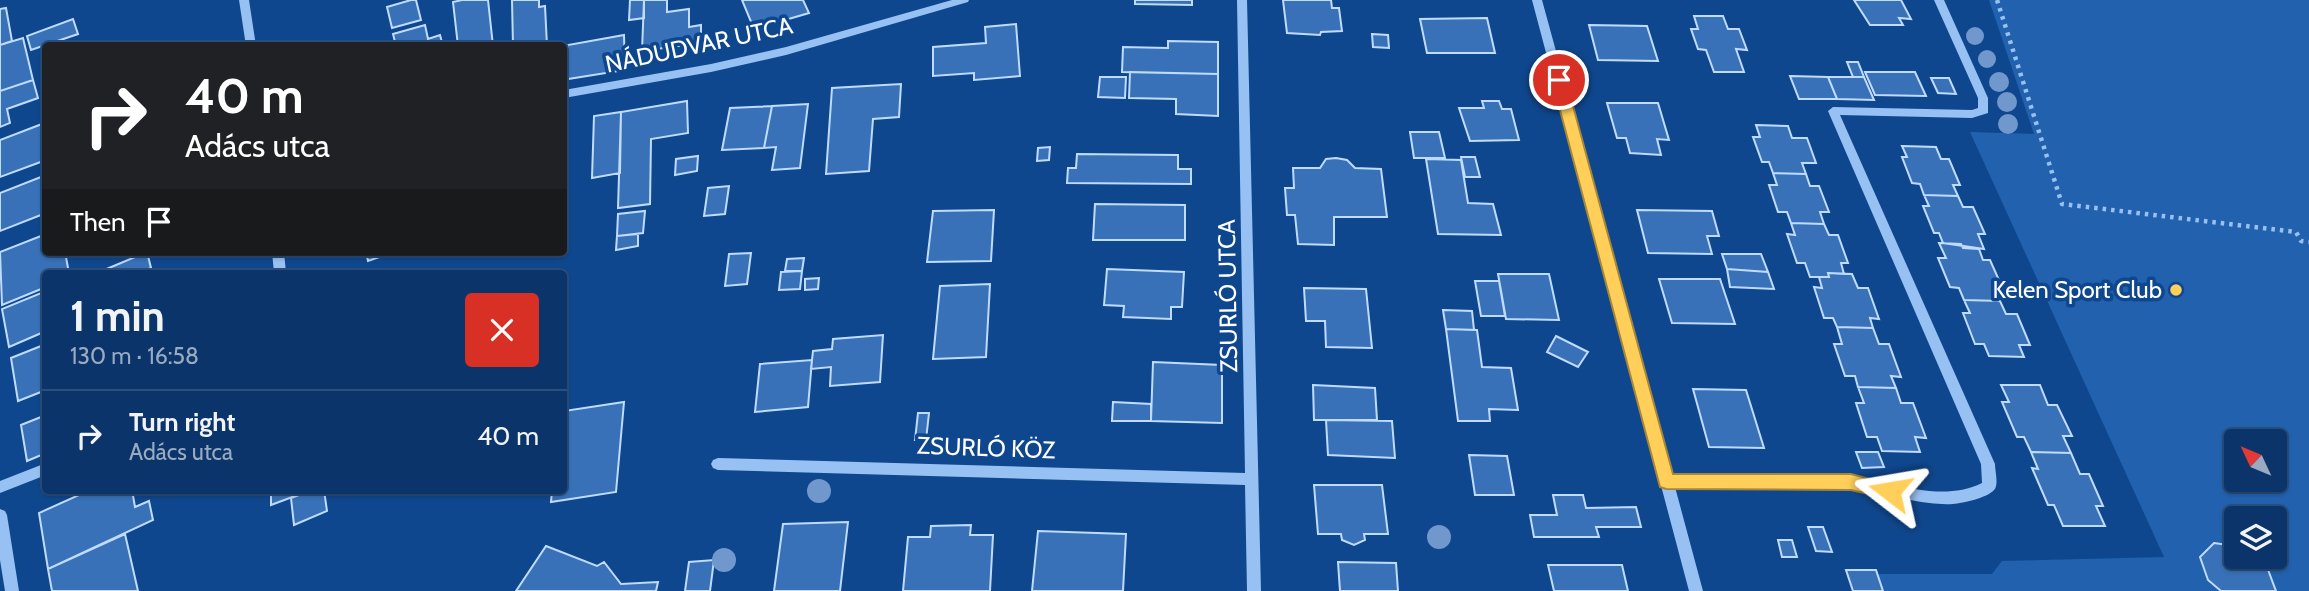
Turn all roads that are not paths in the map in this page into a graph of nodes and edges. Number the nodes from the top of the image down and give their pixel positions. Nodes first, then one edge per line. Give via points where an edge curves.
1 (244, 0) edge
2 (964, 0) edge
3 (1242, 0) edge
4 (1537, 0) edge
5 (1938, 0) edge
6 (250, 42) edge
7 (567, 93) edge
8 (718, 464) dead end
9 (42, 471) edge
10 (1253, 479) junction
11 (1666, 481) junction
12 (0, 487) edge
13 (0, 514) edge
14 (12, 591) edge
15 (1254, 591) edge
16 (1696, 591) edge

1 - 6 street
2 - 7 street, NÁDUDVAR UTCA via 723,65
3 - 10 street, ZSURLÓ UTCA
4 - 11 street
5 - 11 street via 1983,98 1984,110 1972,114 1833,111 1989,464 1989,486 1973,497 1909,496 1851,482
8 - 10 street, ZSURLÓ KÖZ
9 - 12 street
10 - 15 street, ZSURLÓ UTCA
11 - 16 street
13 - 14 street

